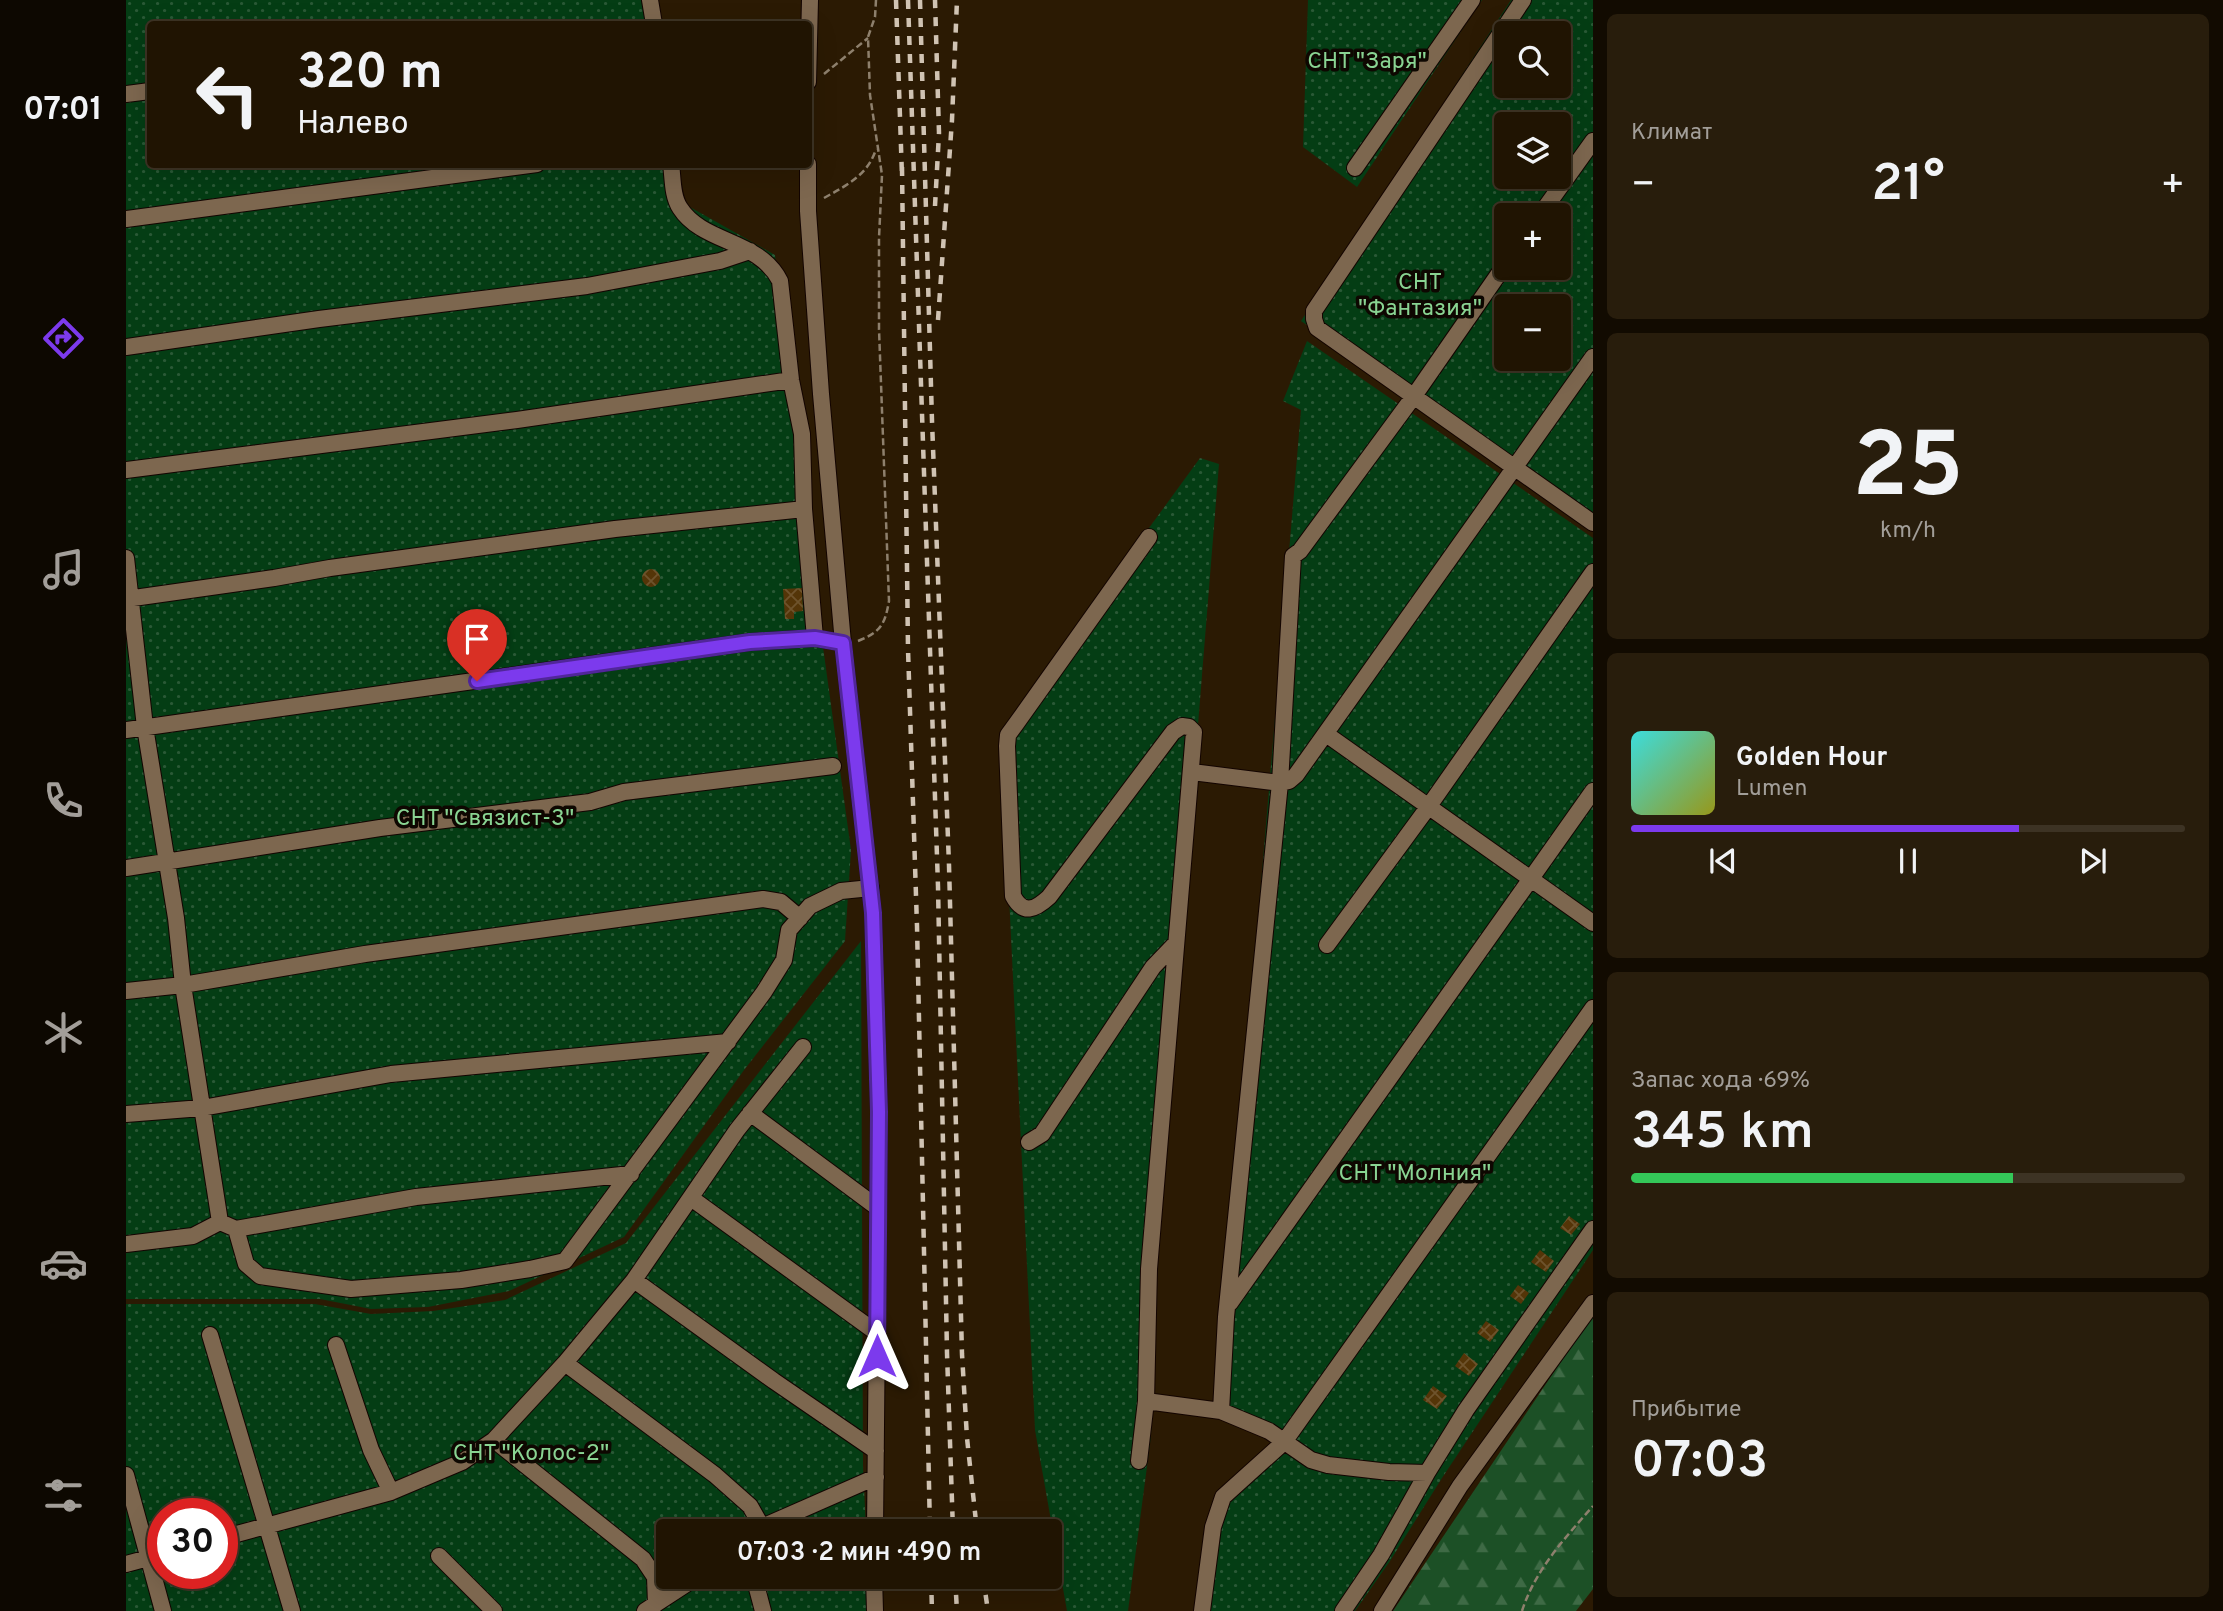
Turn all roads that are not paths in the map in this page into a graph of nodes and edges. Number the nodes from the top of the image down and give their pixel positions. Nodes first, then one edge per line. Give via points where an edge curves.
1 (650, 0) edge
2 (810, 0) edge
3 (1472, 0) edge
4 (1523, 0) edge
5 (653, 21) edge
6 (811, 21) edge
7 (812, 40) edge
8 (814, 79) edge
9 (147, 91) edge
10 (126, 94) edge
11 (1593, 141) edge
12 (507, 168) edge
13 (671, 168) edge
14 (808, 168) edge
15 (1354, 168) dead end
16 (1549, 203) edge
17 (126, 219) edge
18 (750, 251) junction
19 (1495, 280) edge
20 (126, 347) edge
21 (1593, 357) edge
22 (791, 380) junction
23 (1414, 396) junction
24 (1516, 467) junction
25 (126, 470) edge
26 (804, 509) junction
27 (1593, 523) edge
28 (1149, 537) dead end
29 (126, 558) edge
30 (1593, 572) edge
31 (129, 599) edge
32 (815, 638) junction
33 (843, 643) junction
34 (145, 727) junction
35 (126, 730) edge
36 (1326, 734) junction
37 (833, 766) dead end
38 (1192, 772) junction
39 (1280, 783) junction
40 (1593, 791) edge
41 (1429, 806) junction
42 (166, 863) junction
43 (126, 868) edge
44 (1531, 879) junction
45 (871, 888) junction
46 (800, 918) junction
47 (1593, 923) edge
48 (1176, 943) junction
49 (1327, 945) dead end
50 (183, 985) junction
51 (126, 992) edge
52 (1593, 1008) edge
53 (728, 1042) junction
54 (803, 1047) dead end
55 (202, 1108) junction
56 (750, 1113) junction
57 (126, 1114) edge
58 (1029, 1142) dead end
59 (631, 1174) junction
60 (691, 1198) junction
61 (878, 1208) junction
62 (220, 1222) junction
63 (236, 1229) junction
64 (1593, 1229) edge
65 (126, 1244) edge
66 (634, 1280) junction
67 (1593, 1303) edge
68 (1228, 1306) junction
69 (877, 1333) junction
70 (210, 1335) dead end
71 (336, 1345) dead end
72 (565, 1363) junction
73 (1146, 1402) junction
74 (1221, 1411) junction
75 (494, 1440) junction
76 (1284, 1442) junction
77 (876, 1451) junction
78 (1139, 1461) dead end
79 (1427, 1473) junction
80 (126, 1475) edge
81 (876, 1477) junction
82 (391, 1492) junction
83 (756, 1519) edge
84 (782, 1519) edge
85 (875, 1519) edge
86 (266, 1526) junction
87 (147, 1532) edge
88 (238, 1534) edge
89 (439, 1556) dead end
90 (147, 1558) edge
91 (126, 1564) edge
92 (160, 1589) edge
93 (679, 1589) edge
94 (757, 1589) edge
95 (874, 1589) edge
96 (650, 1608) edge
97 (163, 1611) edge
98 (292, 1611) edge
99 (494, 1611) edge
100 (763, 1611) edge
101 (875, 1611) edge
102 (1202, 1611) edge
103 (1343, 1611) edge
104 (1382, 1611) edge

1 - 5 street
2 - 6 street
3 - 15 street
4 - 23 street via 1314,311 1317,328
7 - 8 street
9 - 10 street
11 - 16 street
12 - 17 street
13 - 18 street via 680,208 713,234
14 - 33 street via 821,394
18 - 20 street via 587,286
18 - 22 street via 775,269 780,281
19 - 23 street
21 - 24 street
22 - 25 street
22 - 26 street via 802,434
23 - 24 street
23 - 39 street via 1293,556
24 - 27 street
24 - 36 street
26 - 31 street via 615,529
26 - 32 street
28 - 38 street via 1009,735 1013,896 1018,905 1027,910 1037,908 1049,897 1182,726 1194,732
29 - 31 street
30 - 41 street
31 - 34 street
32 - 33 street
32 - 34 street via 750,642
33 - 45 street
34 - 35 street
34 - 42 street
36 - 39 street via 1296,775
36 - 41 street
37 - 42 street via 624,792 590,802 380,828
38 - 39 street
38 - 48 street
39 - 68 street
40 - 44 street
41 - 44 street
41 - 49 street
42 - 43 street
42 - 50 street
44 - 47 street
44 - 68 street
45 - 46 street via 841,891 810,906
45 - 61 street
46 - 50 street via 780,902 762,899 365,954
46 - 53 street via 789,930 785,960
48 - 58 street via 1153,967 1042,1134
48 - 73 street via 1149,1269
50 - 51 street
50 - 55 street
52 - 76 street
53 - 55 street via 391,1074
53 - 59 street
54 - 56 street
55 - 57 street
55 - 62 street
56 - 60 street
56 - 61 street
59 - 63 street via 416,1197
59 - 63 street via 565,1261 461,1280 351,1289 260,1276 246,1264
60 - 66 street
60 - 69 street
61 - 69 street
62 - 63 street
62 - 65 street via 194,1236
64 - 79 street
66 - 72 street
66 - 77 street
67 - 104 street via 1461,1486
68 - 74 street
69 - 77 street
70 - 86 street
71 - 82 street via 371,1450
72 - 75 street
72 - 83 street via 715,1475 750,1506
73 - 74 street
73 - 78 street
74 - 76 street
75 - 82 street via 462,1462
75 - 96 street via 643,1559 655,1577
76 - 79 street via 1328,1465
76 - 102 street via 1223,1497 1213,1527
77 - 81 street
79 - 103 street
80 - 87 street
81 - 84 street
81 - 85 street
82 - 86 street
86 - 88 street
86 - 98 street
89 - 99 street
90 - 91 street
92 - 97 street
93 - 96 street
94 - 100 street
95 - 101 street

